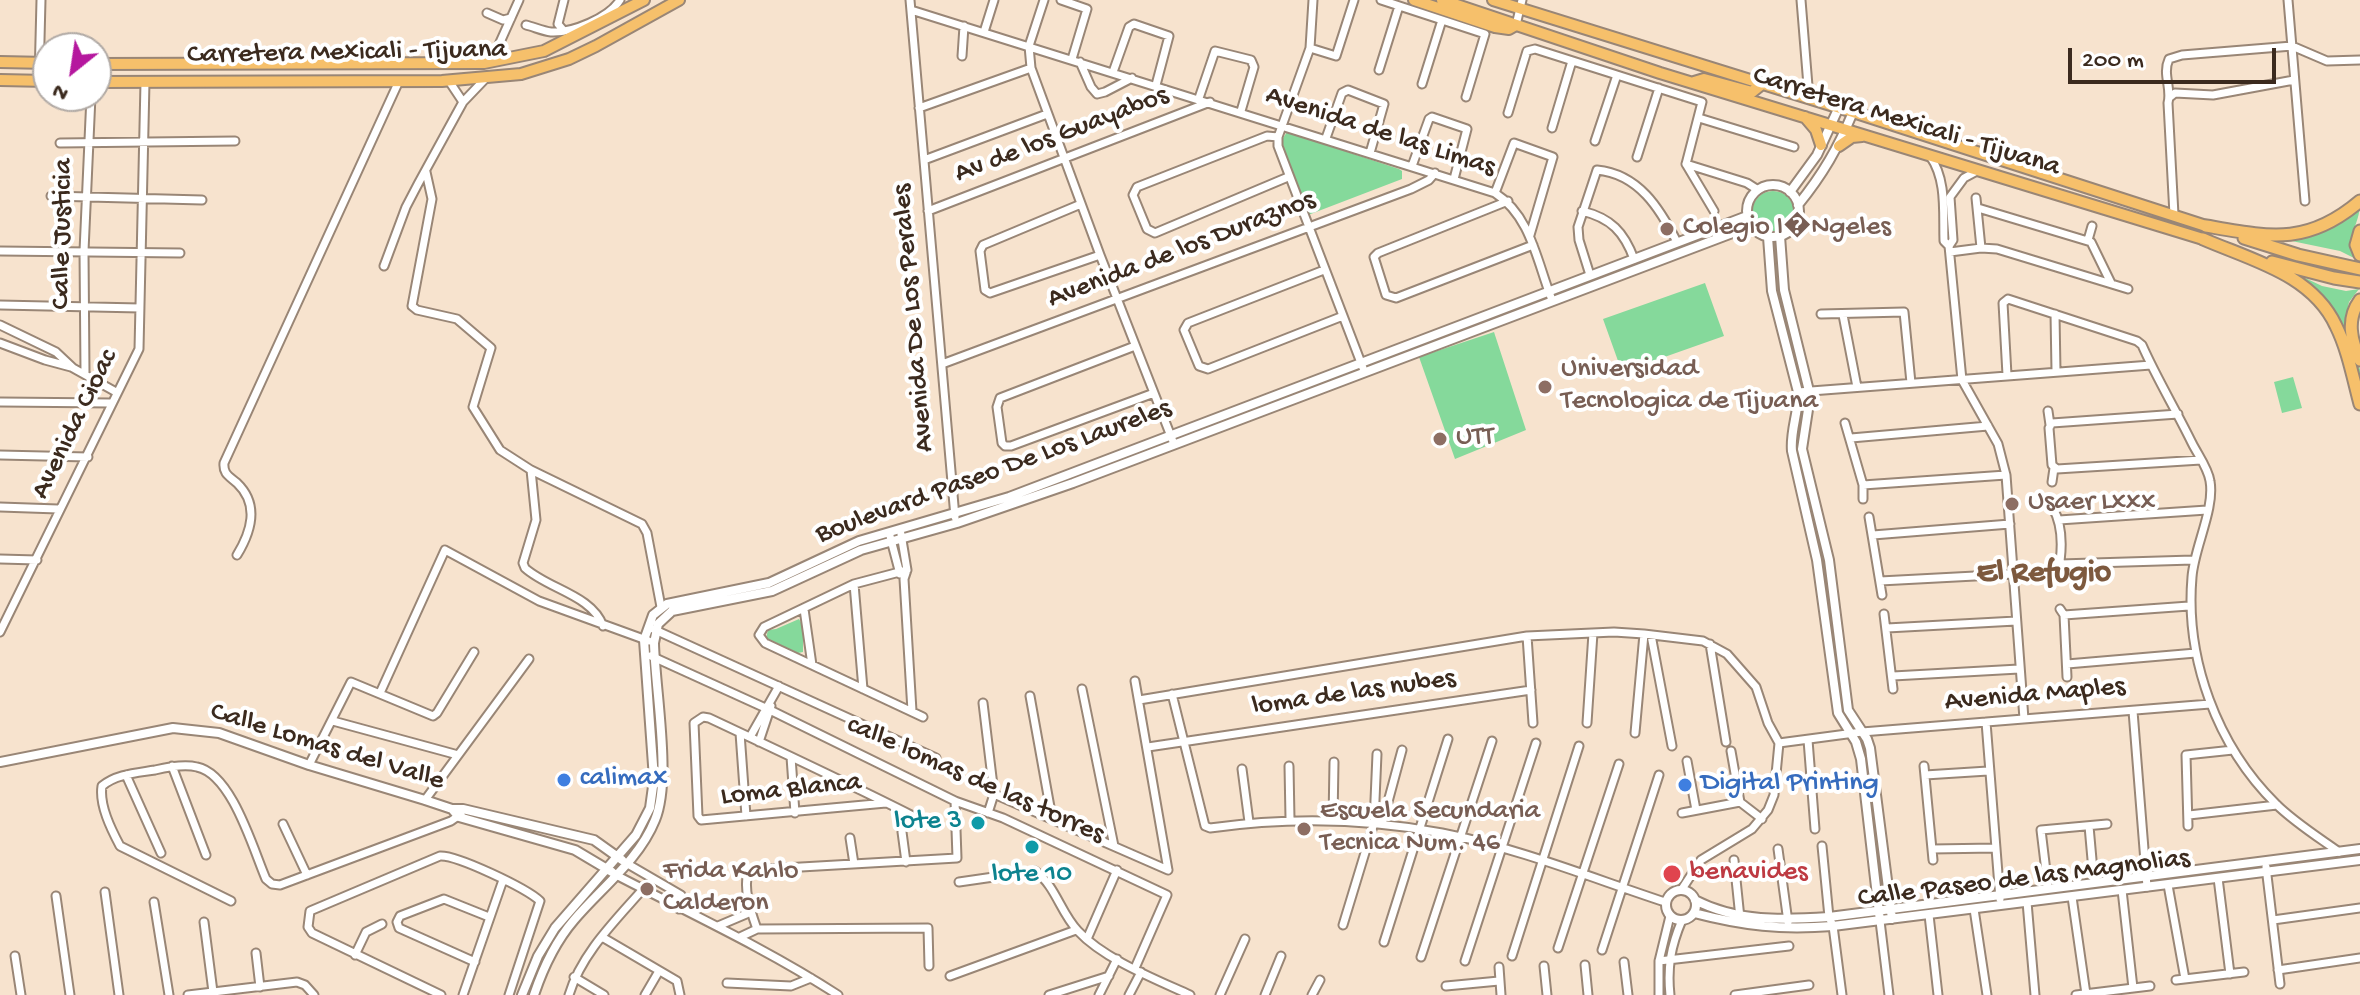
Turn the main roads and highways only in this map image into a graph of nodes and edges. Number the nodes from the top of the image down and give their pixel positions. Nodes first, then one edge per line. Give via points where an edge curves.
1 (644, 0) edge
2 (679, 0) edge
3 (1414, 0) edge
4 (1442, 0) edge
5 (1493, 0) edge
6 (1522, 4) edge
7 (1516, 25) junction
8 (0, 62) edge
9 (32, 62) edge
10 (112, 64) edge
11 (0, 80) edge
12 (32, 80) edge
13 (112, 82) edge
14 (1692, 83) junction
15 (1762, 84) junction
16 (1803, 116) junction
17 (1866, 136) junction
18 (1821, 145) road end
19 (1839, 146) road end
20 (2360, 201) edge
21 (2206, 226) junction
22 (2360, 231) edge
23 (2203, 239) junction
24 (2360, 255) edge
25 (2360, 269) edge
26 (2360, 282) edge
27 (2360, 300) edge
28 (2360, 360) edge
29 (2360, 404) edge

1 - 10 main road, Carretera Mexicali - Tijuana via 544,51 484,63
2 - 13 main road, Carretera Mexicali - Tijuana via 569,59 521,74 399,81
3 - 7 main road via 1495,27
4 - 7 main road, Carretera Mexicali - Tijuana
5 - 6 main road, Carretera Mexicali - Tijuana
6 - 15 main road, Carretera Mexicali - Tijuana
7 - 14 main road, Carretera Mexicali - Tijuana
8 - 9 main road
11 - 12 main road
14 - 15 main road via 1704,79 1752,92
14 - 16 main road, Carretera Mexicali - Tijuana
15 - 21 main road, Carretera Mexicali - Tijuana
16 - 17 main road, Carretera Mexicali - Tijuana
16 - 18 main road
17 - 19 main road
17 - 23 main road, Carretera Mexicali - Tijuana
20 - 21 highway via 2331,222 2293,236
21 - 25 highway, Carretera Mexicali - Tijuana
22 - 24 highway
23 - 26 highway, Carretera Mexicali - Tijuana via 2296,269
23 - 29 highway via 2287,275 2314,295 2337,327
27 - 28 highway via 2351,322

